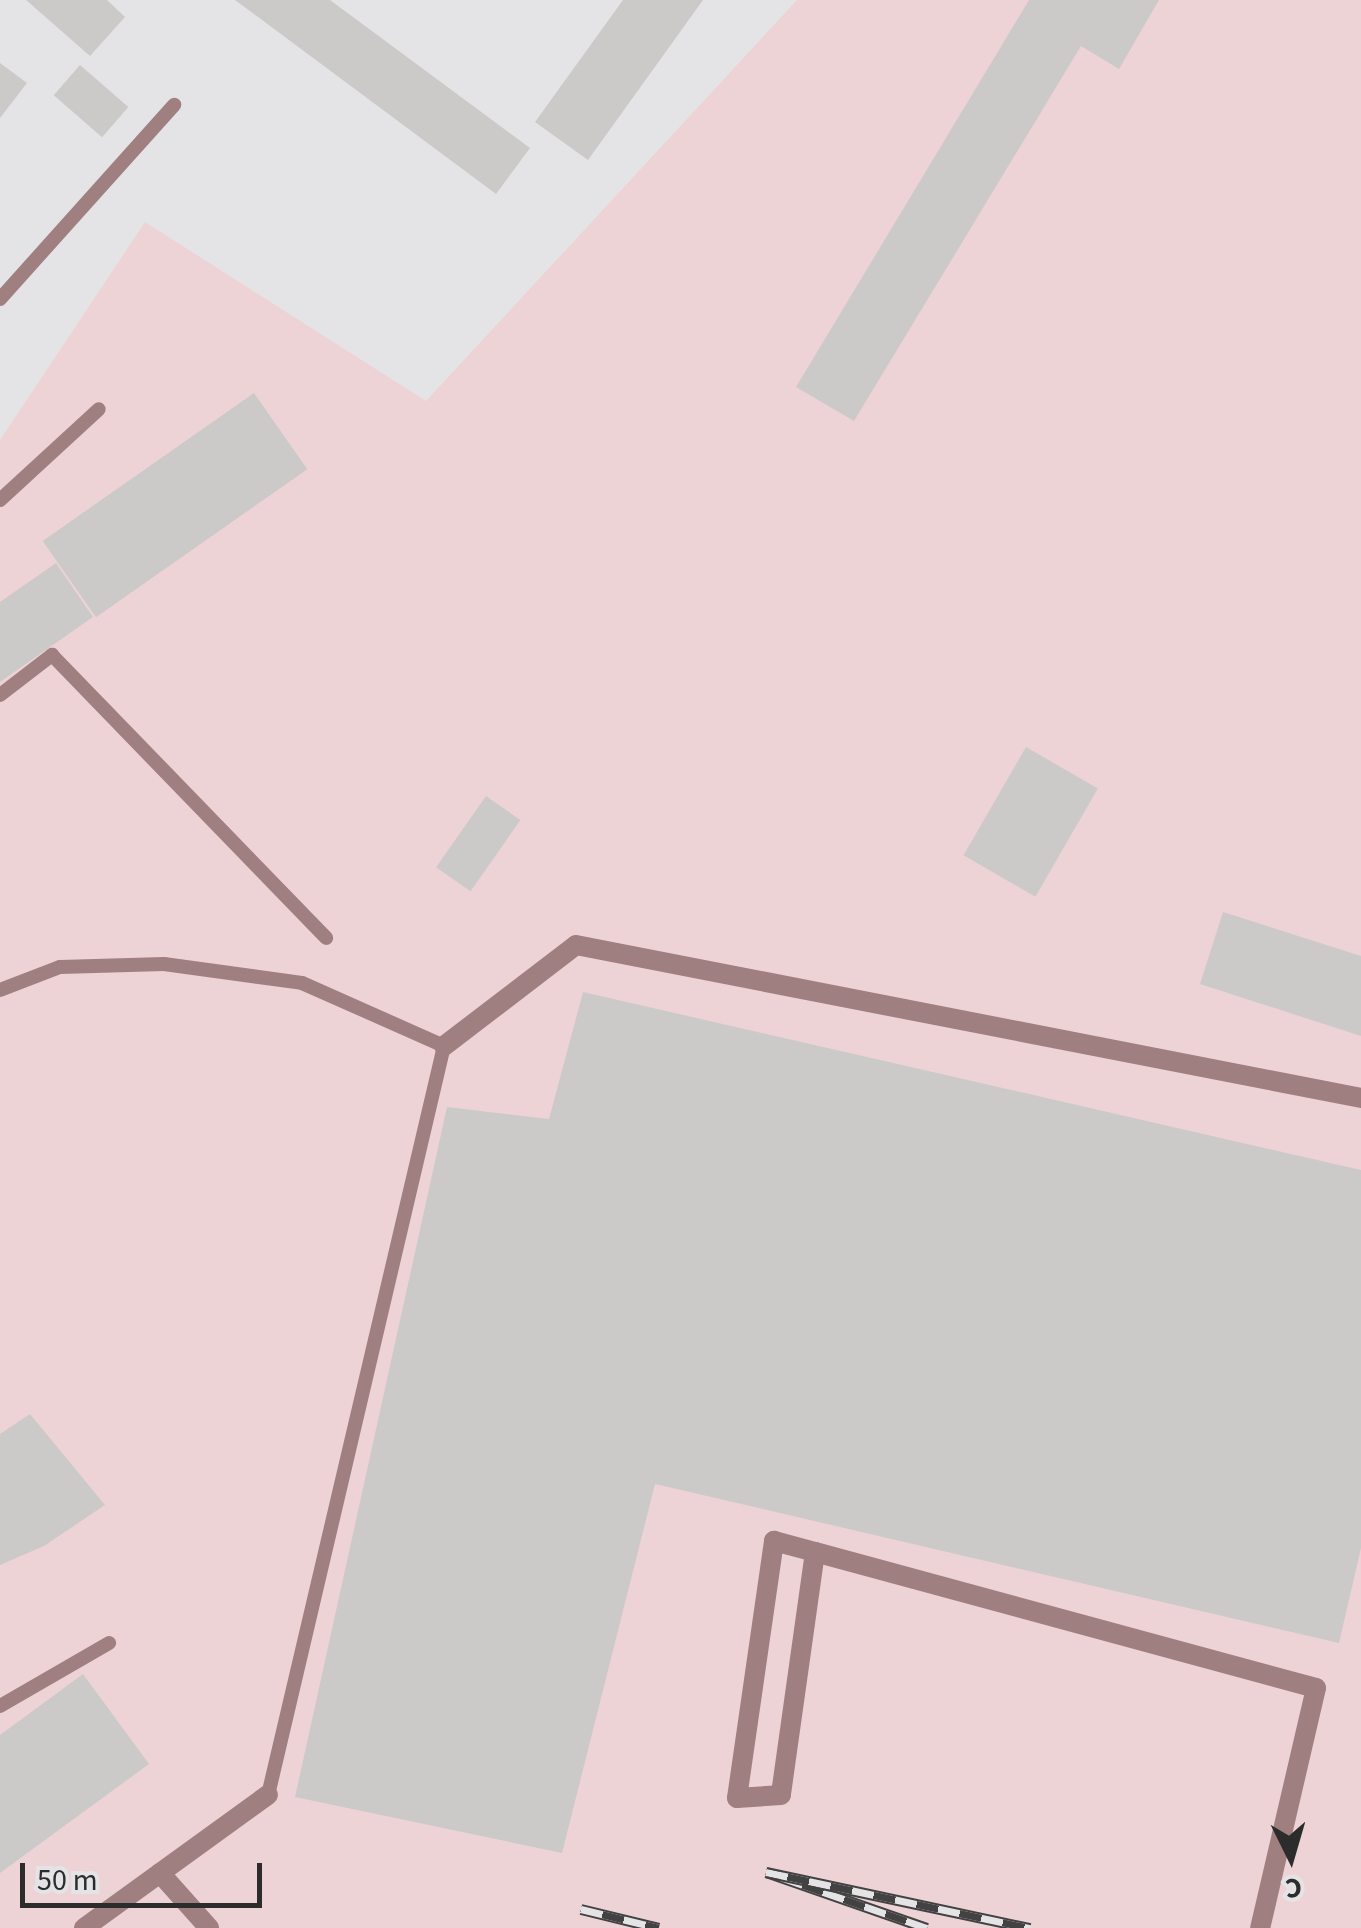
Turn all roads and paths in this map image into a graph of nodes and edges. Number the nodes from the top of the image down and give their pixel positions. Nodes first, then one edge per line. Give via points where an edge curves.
1 (174, 105) dead end
2 (0, 300) edge
3 (100, 408) dead end
4 (0, 500) edge
5 (0, 695) edge
6 (326, 938) dead end
7 (0, 990) edge
8 (444, 1046) junction
9 (1361, 1098) edge
10 (815, 1552) junction
11 (108, 1644) dead end
12 (0, 1706) edge
13 (268, 1795) joint
14 (160, 1873) junction
15 (84, 1928) edge
16 (210, 1928) edge
17 (1260, 1928) edge

1 - 2 lane
3 - 4 lane
5 - 6 lane via 52,654
7 - 8 lane via 60,967 164,964 302,984
8 - 9 street via 576,946
8 - 13 lane
10 - 10 street via 774,1541 737,1798 781,1794
10 - 17 street via 1316,1688
11 - 12 lane
13 - 14 street
14 - 15 street
14 - 16 street

